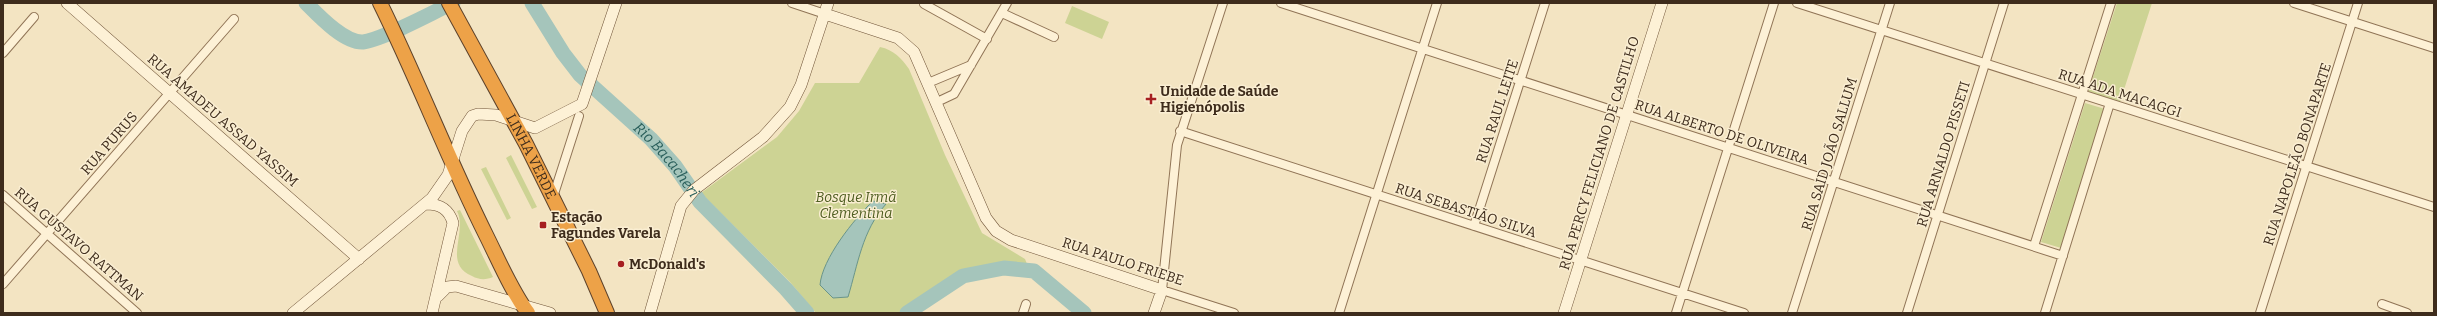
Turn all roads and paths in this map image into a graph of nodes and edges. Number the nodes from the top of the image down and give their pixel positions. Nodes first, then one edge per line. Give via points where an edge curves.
1 (67, 3) edge
2 (449, 3) edge
3 (616, 3) edge
4 (792, 3) edge
5 (1007, 3) edge
6 (1223, 3) edge
7 (1281, 3) edge
8 (1437, 3) edge
9 (1545, 3) edge
10 (1662, 3) edge
11 (1774, 3) edge
12 (1797, 3) edge
13 (1890, 3) edge
14 (2004, 3) edge
15 (2111, 3) edge
16 (2294, 3) edge
17 (2358, 3) edge
18 (924, 4) edge
19 (383, 8) edge
20 (827, 8) edge
21 (1002, 13) junction
22 (34, 17) dead end
23 (234, 18) dead end
24 (2352, 22) junction
25 (1881, 30) junction
26 (1054, 37) dead end
27 (987, 39) junction
28 (1422, 48) junction
29 (2434, 48) edge
30 (3, 53) edge
31 (1985, 63) junction
32 (971, 65) junction
33 (1520, 80) junction
34 (928, 83) junction
35 (169, 93) junction
36 (2082, 94) junction
37 (937, 102) junction
38 (2110, 103) junction
39 (1627, 114) junction
40 (579, 116) dead end
41 (514, 121) junction
42 (1180, 132) junction
43 (1728, 147) junction
44 (452, 164) junction
45 (2307, 166) junction
46 (1834, 181) junction
47 (1376, 194) junction
48 (3, 195) edge
49 (553, 197) junction
50 (426, 204) junction
51 (2434, 207) edge
52 (1938, 215) junction
53 (1474, 226) junction
54 (47, 234) junction
55 (2034, 246) junction
56 (2063, 256) junction
57 (359, 260) junction
58 (1581, 260) junction
59 (3, 284) edge
60 (1162, 290) junction
61 (1682, 293) junction
62 (437, 298) junction
63 (1026, 304) dead end
64 (2382, 304) dead end
65 (525, 309) edge
66 (137, 313) edge
67 (293, 313) edge
68 (432, 313) edge
69 (550, 313) edge
70 (608, 313) edge
71 (650, 313) edge
72 (1023, 313) edge
73 (1154, 313) edge
74 (1234, 313) edge
75 (1338, 313) edge
76 (1564, 313) edge
77 (1676, 313) edge
78 (1744, 313) edge
79 (1792, 313) edge
80 (1907, 313) edge
81 (2045, 313) edge
82 (2260, 313) edge
83 (2408, 313) edge

1 - 35 street, RUA AMADEU ASSAD YASSIM
2 - 41 highway, LINHA VERDE
3 - 41 street via 584,101 578,107 539,127 530,128
4 - 20 street
5 - 21 street
6 - 42 street
7 - 28 street, RUA ALBERTO DE OLIVEIRA
8 - 28 street
9 - 33 street, RUA RAUL LEITE
10 - 39 street, RUA PERCY FELICIANO DE CASTILHO
11 - 43 street
12 - 25 street, RUA ADA MACAGGI
13 - 25 street, RUA SAID JOÃO SALLUM
14 - 31 street, RUA ARNALDO PISSETI
15 - 36 street
16 - 24 street
17 - 24 street, RUA NAPOLEÃO BONAPARTE
18 - 27 street
19 - 44 highway
20 - 34 street via 904,41 914,52
20 - 71 street via 801,85 790,107 763,137 700,186 681,206
21 - 26 street
21 - 27 street
22 - 30 street
23 - 35 street, RUA PURUS
24 - 29 street
24 - 45 street, RUA NAPOLEÃO BONAPARTE
25 - 31 street, RUA ADA MACAGGI
25 - 46 street, RUA SAID JOÃO SALLUM
27 - 32 street
28 - 33 street, RUA ALBERTO DE OLIVEIRA
28 - 47 street
31 - 36 street, RUA ADA MACAGGI
31 - 52 street, RUA ARNALDO PISSETI
32 - 34 street
32 - 37 street via 954,94
33 - 39 street, RUA ALBERTO DE OLIVEIRA
33 - 53 street, RUA RAUL LEITE
34 - 37 street
35 - 54 street, RUA PURUS
35 - 57 street, RUA AMADEU ASSAD YASSIM
36 - 38 street, RUA ADA MACAGGI
36 - 55 street
37 - 60 street, RUA PAULO FRIEBE via 986,218 1003,236
38 - 45 street, RUA ADA MACAGGI
38 - 56 street
39 - 43 street, RUA ALBERTO DE OLIVEIRA
39 - 58 street, RUA PERCY FELICIANO DE CASTILHO
40 - 49 street
41 - 44 street via 489,114 472,116 462,131
41 - 49 highway, LINHA VERDE
42 - 47 street, RUA SEBASTIÃO SILVA
42 - 60 street via 1175,157
43 - 46 street, RUA ALBERTO DE OLIVEIRA
43 - 61 street
44 - 50 street via 443,185
44 - 65 highway
45 - 51 street, RUA ADA MACAGGI
45 - 82 street, RUA NAPOLEÃO BONAPARTE
46 - 52 street, RUA ALBERTO DE OLIVEIRA
46 - 79 street, RUA SAID JOÃO SALLUM
47 - 53 street, RUA SEBASTIÃO SILVA
47 - 75 street
48 - 54 street, RUA GUSTAVO RATTMAN
49 - 70 highway, LINHA VERDE
50 - 57 street
50 - 62 street via 441,206 453,223
52 - 55 street, RUA ALBERTO DE OLIVEIRA
52 - 80 street, RUA ARNALDO PISSETI
53 - 58 street, RUA SEBASTIÃO SILVA
54 - 59 street, RUA PURUS
54 - 66 street, RUA GUSTAVO RATTMAN
55 - 56 street, RUA ALBERTO DE OLIVEIRA
56 - 81 street
57 - 67 street
58 - 61 street, RUA SEBASTIÃO SILVA
58 - 76 street, RUA PERCY FELICIANO DE CASTILHO
60 - 73 street
60 - 74 street, RUA PAULO FRIEBE
61 - 77 street
61 - 78 street, RUA SEBASTIÃO SILVA
62 - 65 street via 443,289 452,285
62 - 68 street
63 - 72 street
64 - 83 street
65 - 69 street

